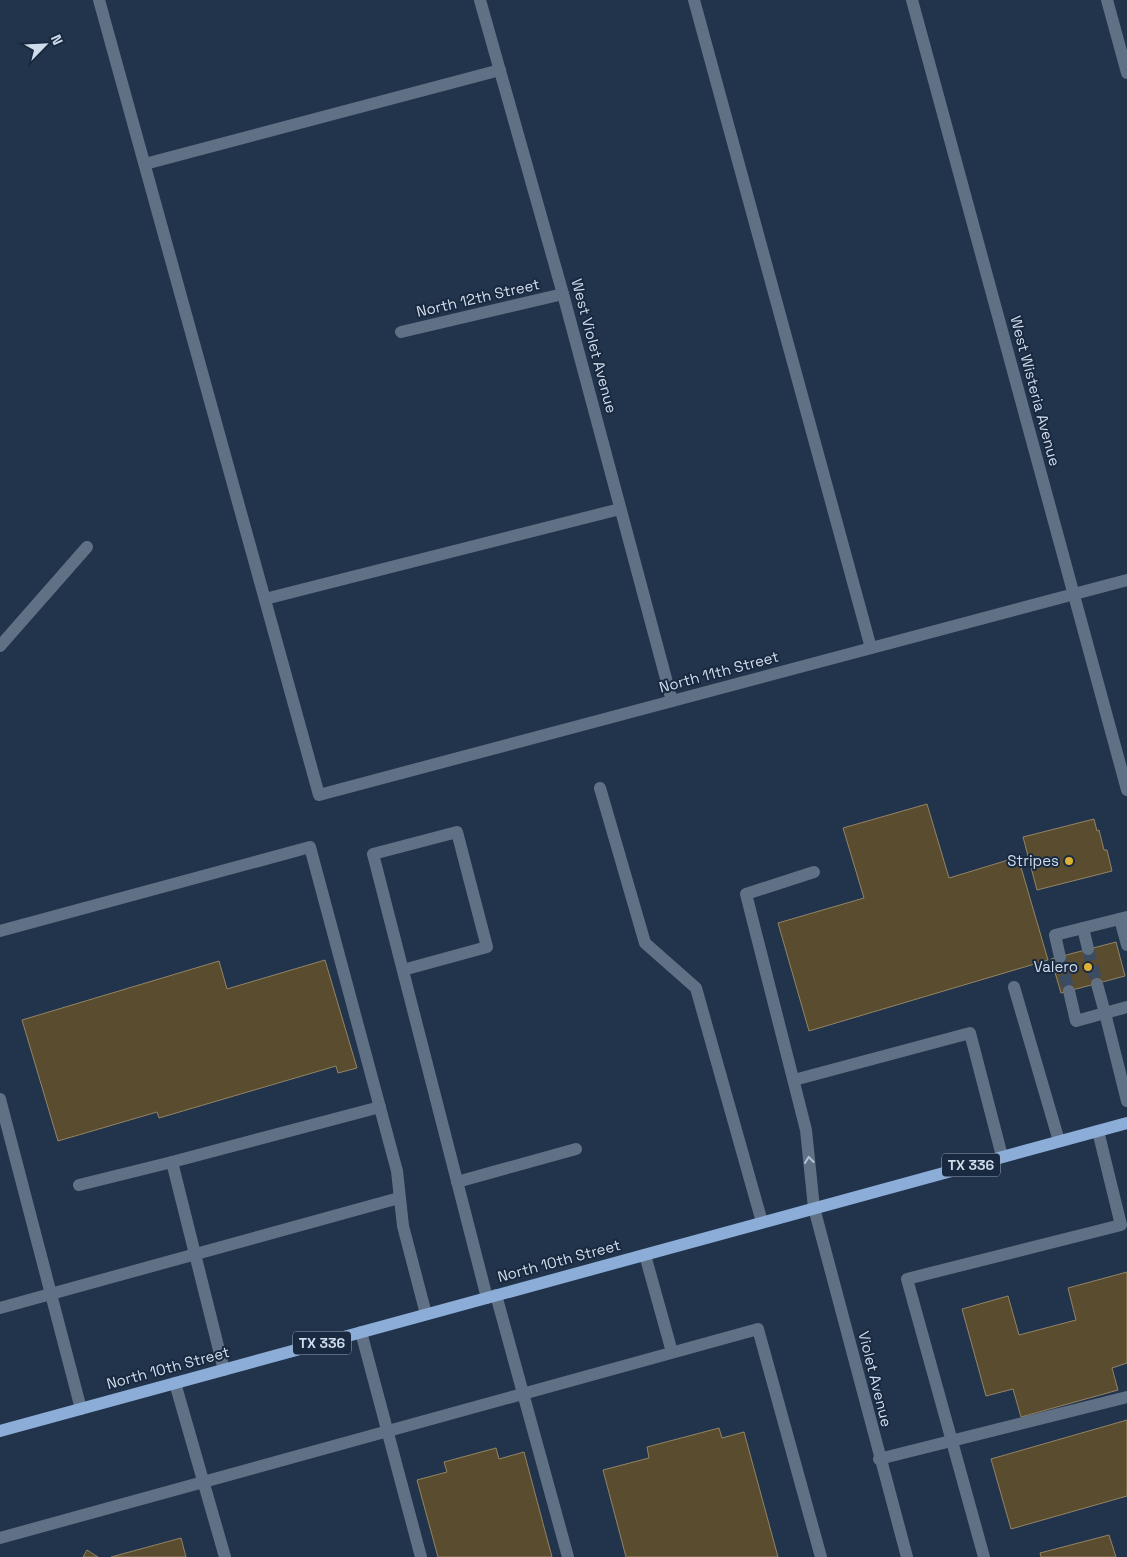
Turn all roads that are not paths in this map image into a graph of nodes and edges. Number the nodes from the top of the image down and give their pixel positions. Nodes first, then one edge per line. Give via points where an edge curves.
1 (99, 0) edge
2 (480, 0) edge
3 (694, 0) edge
4 (912, 0) edge
5 (1107, 0) edge
6 (500, 70) junction
7 (1127, 73) edge
8 (145, 164) junction
9 (563, 294) junction
10 (400, 332) dead end
11 (620, 509) junction
12 (87, 547) dead end
13 (1127, 580) edge
14 (1073, 595) junction
15 (265, 599) junction
16 (0, 646) edge
17 (871, 648) junction
18 (672, 701) junction
19 (600, 788) dead end
20 (1127, 790) edge
21 (814, 872) dead end
22 (1123, 918) edge
23 (1083, 928) junction
24 (0, 931) edge
25 (1127, 945) edge
26 (1088, 949) tunnel mouth
27 (1060, 957) tunnel mouth
28 (403, 970) junction
29 (1098, 984) tunnel mouth
30 (1014, 987) dead end
31 (1068, 991) tunnel mouth
32 (1127, 1006) edge
33 (1105, 1013) junction
34 (794, 1080) junction
35 (0, 1099) edge
36 (1127, 1101) edge
37 (380, 1107) junction
38 (1127, 1123) edge
39 (1098, 1130) junction
40 (1059, 1141) junction
41 (576, 1149) dead end
42 (1002, 1156) junction
43 (172, 1162) junction
44 (457, 1182) junction
45 (79, 1185) dead end
46 (399, 1198) junction
47 (814, 1208) junction
48 (762, 1222) junction
49 (195, 1253) junction
50 (645, 1254) junction
51 (51, 1294) junction
52 (491, 1296) junction
53 (0, 1308) edge
54 (426, 1314) junction
55 (361, 1332) junction
56 (672, 1352) junction
57 (224, 1370) junction
58 (175, 1383) junction
59 (523, 1394) junction
60 (1127, 1397) edge
61 (80, 1409) junction
62 (0, 1431) edge
63 (387, 1432) junction
64 (952, 1440) junction
65 (879, 1458) junction
66 (204, 1483) junction
67 (0, 1538) edge
68 (225, 1557) edge
69 (421, 1557) edge
70 (568, 1557) edge
71 (821, 1557) edge
72 (907, 1557) edge
73 (984, 1557) edge

1 - 8 street
2 - 6 street, West Violet Avenue
3 - 17 street
4 - 14 street, West Wisteria Avenue
5 - 7 street
6 - 8 street
6 - 9 street, West Violet Avenue
8 - 15 street
9 - 10 street, North 12th Street
9 - 11 street, West Violet Avenue
11 - 15 street
11 - 18 street, West Violet Avenue
12 - 16 street
13 - 14 street, North 11th Street
14 - 17 street, North 11th Street
14 - 20 street, West Wisteria Avenue
15 - 18 street, North 11th Street via 319,795
17 - 18 street, North 11th Street
19 - 48 street via 645,944 696,988
21 - 34 street, Violet Avenue via 746,894
22 - 23 street
22 - 25 street
23 - 26 street
23 - 27 street via 1055,935
24 - 37 street via 310,847
28 - 28 street via 373,854 457,832 487,947
28 - 44 street
29 - 33 street
30 - 40 street
31 - 33 street via 1076,1021
32 - 33 street
33 - 36 street
34 - 42 street via 970,1033
47 -> 34 street, Violet Avenue via 806,1130
35 - 51 street
37 - 43 street
37 - 46 street via 397,1171
38 - 39 main road, North 10th Street / TX 336
39 - 40 main road, North 10th Street / TX 336
39 - 64 street via 1121,1225 907,1279
40 - 42 main road, North 10th Street / TX 336
41 - 44 street
42 - 47 main road, North 10th Street / TX 336
43 - 45 street
43 - 49 street
44 - 52 street
46 - 49 street
46 - 54 street
47 - 48 main road, North 10th Street / TX 336
47 - 65 street, Violet Avenue
48 - 50 main road, North 10th Street / TX 336
49 - 51 street
49 - 57 street
50 - 52 main road, North 10th Street / TX 336
50 - 56 street
51 - 53 street
51 - 61 street
52 - 54 main road, North 10th Street / TX 336
52 - 59 street
54 - 55 main road, North 10th Street / TX 336
55 - 57 main road, North 10th Street / TX 336
55 - 63 street
56 - 59 street
56 - 71 street via 758,1329
57 - 58 main road, North 10th Street / TX 336
58 - 61 main road, North 10th Street / TX 336
58 - 66 street
59 - 63 street
59 - 70 street
60 - 64 street
61 - 62 main road, North 10th Street / TX 336
63 - 66 street
63 - 69 street
64 - 65 street
64 - 73 street
65 - 72 street, Violet Avenue
66 - 67 street
66 - 68 street

